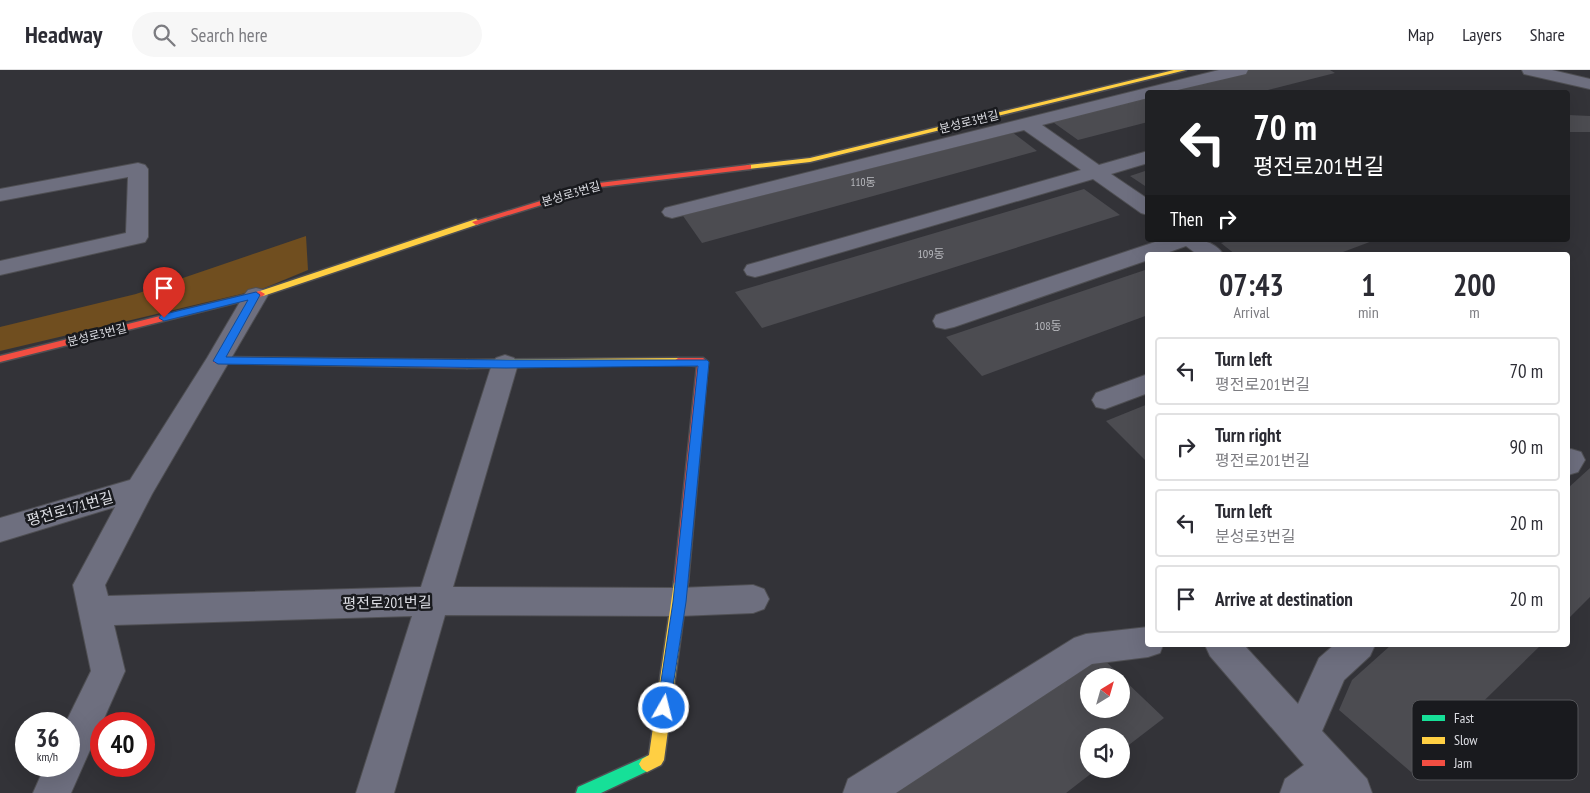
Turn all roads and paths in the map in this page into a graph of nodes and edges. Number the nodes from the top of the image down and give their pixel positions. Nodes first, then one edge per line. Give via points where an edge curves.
1 (1183, 70) edge
2 (1240, 70) edge
3 (1530, 70) edge
4 (1590, 84) edge
5 (1161, 90) edge
6 (1145, 94) edge
7 (1027, 123) junction
8 (1145, 158) edge
9 (1095, 172) junction
10 (0, 195) edge
11 (1145, 207) edge
12 (672, 212) dead end
13 (1177, 242) edge
14 (1195, 242) edge
15 (1148, 252) edge
16 (1209, 252) edge
17 (1145, 253) edge
18 (0, 268) edge
19 (755, 270) dead end
20 (256, 295) junction
21 (945, 321) dead end
22 (0, 359) edge
23 (218, 361) junction
24 (506, 364) junction
25 (1145, 384) edge
26 (1105, 400) dead end
27 (140, 488) junction
28 (0, 530) edge
29 (753, 599) dead end
30 (434, 601) junction
31 (679, 602) junction
32 (94, 610) junction
33 (1145, 642) edge
34 (1224, 647) edge
35 (1356, 647) edge
36 (80, 733) edge
37 (1302, 736) junction
38 (59, 777) edge
39 (1342, 780) edge
40 (52, 793) edge
41 (375, 793) edge
42 (584, 793) edge
43 (862, 793) edge
44 (1299, 793) edge

1 - 20 street, 분성로3번길 via 810,160 599,185 456,228
2 - 5 street
3 - 4 street
6 - 7 street
7 - 9 street
7 - 12 street
8 - 9 street
9 - 11 street
9 - 19 street
10 - 18 street via 138,169 137,237
13 - 15 street
14 - 16 street
17 - 21 street
20 - 22 street, 분성로3번길
20 - 23 street
23 - 24 street
23 - 27 street
24 - 30 street
24 - 31 street via 703,362
25 - 26 street
27 - 28 street, 평전로171번길
27 - 32 street via 89,585
29 - 31 street, 평전로201번길
30 - 31 street, 평전로201번길
30 - 32 street, 평전로201번길
30 - 41 street
31 - 42 street via 656,760
32 - 36 street via 108,671
33 - 43 street via 1086,649
34 - 37 street
35 - 37 street via 1331,669
37 - 39 street
38 - 40 street
39 - 44 street

